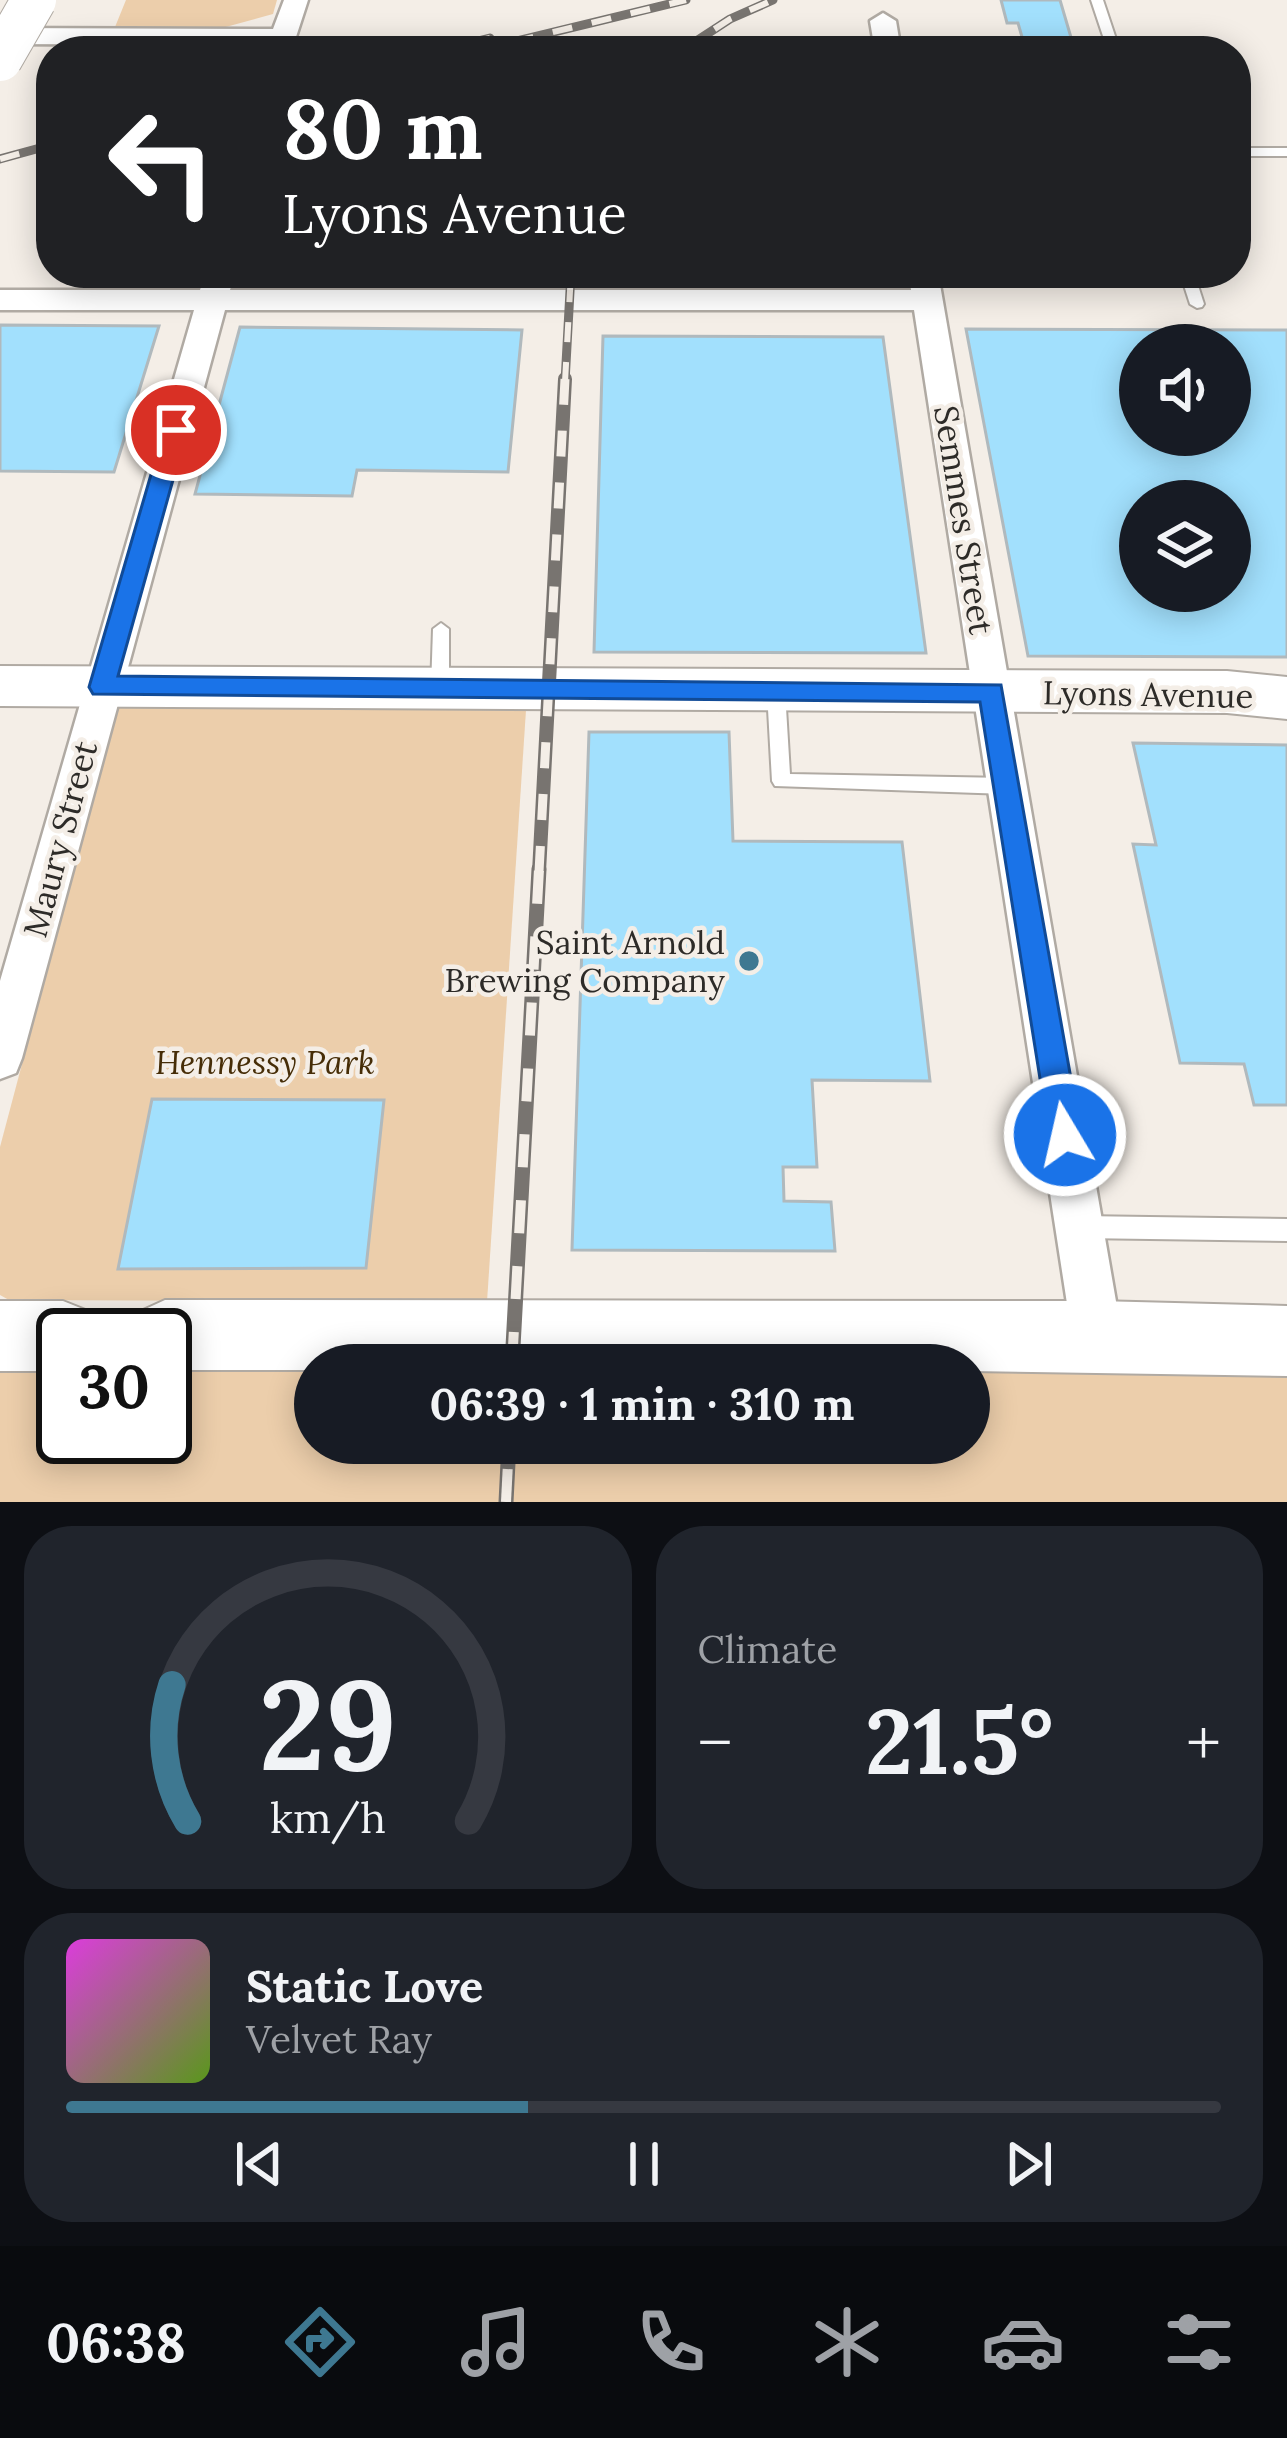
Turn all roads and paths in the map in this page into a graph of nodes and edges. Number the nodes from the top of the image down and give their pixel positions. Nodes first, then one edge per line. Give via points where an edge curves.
1 (34, 0) edge
2 (296, 0) edge
3 (1097, 0) edge
4 (883, 21) dead end
5 (0, 36) edge
6 (283, 36) edge
7 (886, 36) edge
8 (1109, 36) edge
9 (36, 37) edge
10 (0, 59) edge
11 (1251, 152) edge
12 (1287, 152) edge
13 (201, 288) edge
14 (216, 288) edge
15 (925, 288) edge
16 (1192, 288) edge
17 (0, 301) edge
18 (1197, 304) dead end
19 (442, 629) dead end
20 (0, 686) edge
21 (102, 687) junction
22 (440, 689) junction
23 (776, 691) junction
24 (992, 692) junction
25 (1287, 698) edge
26 (1007, 786) junction
27 (0, 1058) edge
28 (1080, 1228) junction
29 (1287, 1230) edge
30 (192, 1335) edge
31 (0, 1336) edge
32 (36, 1336) edge
33 (1097, 1336) junction
34 (1287, 1341) edge

1 - 10 main road, bridge
2 - 6 street
3 - 8 lane
4 - 7 street
5 - 9 street
11 - 12 lane
13 - 17 street
14 - 21 street, Maury Street
15 - 24 street, Semmes Street
16 - 18 lane
19 - 22 lane
20 - 21 street, Lyons Avenue
21 - 22 street, Lyons Avenue
21 - 27 street, Maury Street
22 - 23 street, Lyons Avenue
23 - 24 street, Lyons Avenue
23 - 26 lane via 781,781
24 - 25 street, Lyons Avenue
24 - 26 street, Semmes Street
26 - 28 street, Semmes Street
28 - 29 lane
28 - 33 street, Semmes Street
30 - 33 street
31 - 32 street
33 - 34 street

